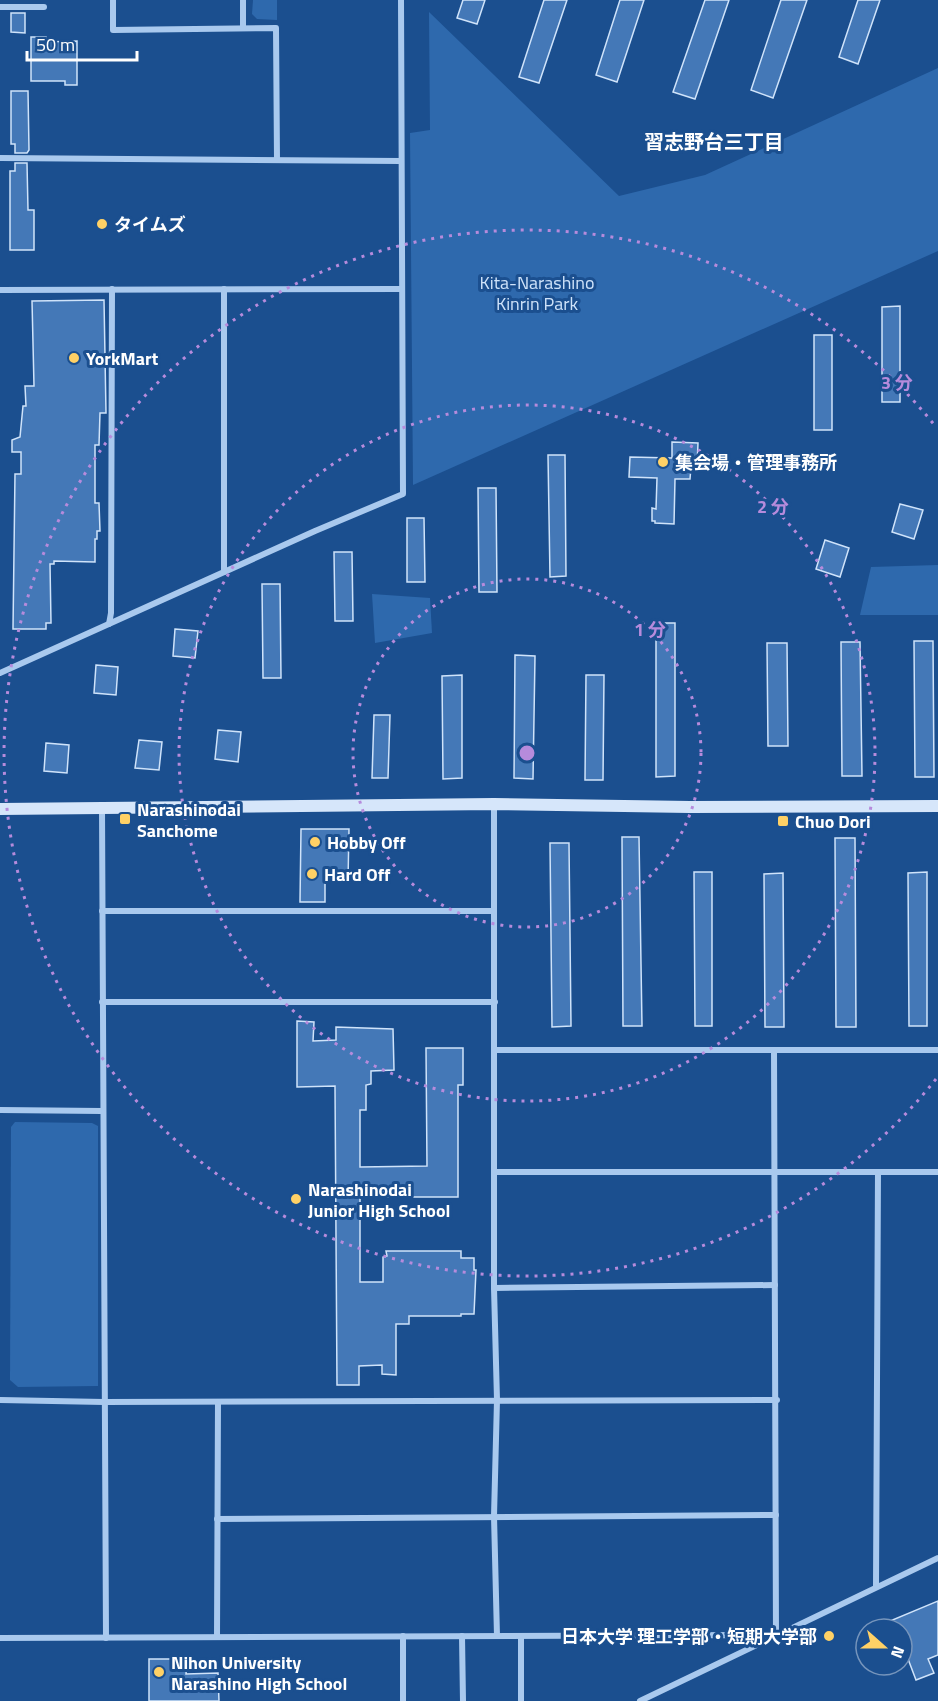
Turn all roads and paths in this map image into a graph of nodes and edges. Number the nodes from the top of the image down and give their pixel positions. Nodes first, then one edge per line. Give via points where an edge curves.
1 (113, 0) edge
2 (243, 0) edge
3 (401, 0) edge
4 (0, 7) edge
5 (44, 7) dead end
6 (243, 28) junction
7 (0, 158) edge
8 (277, 160) junction
9 (401, 160) junction
10 (224, 289) junction
11 (401, 289) junction
12 (0, 290) edge
13 (112, 290) junction
14 (224, 572) junction
15 (109, 624) junction
16 (0, 673) edge
17 (494, 804) junction
18 (938, 806) edge
19 (0, 808) edge
20 (102, 808) junction
21 (102, 911) junction
22 (494, 911) junction
23 (102, 1002) junction
24 (495, 1002) junction
25 (495, 1050) junction
26 (774, 1050) junction
27 (938, 1050) edge
28 (0, 1110) edge
29 (102, 1111) junction
30 (774, 1171) junction
31 (495, 1172) junction
32 (878, 1172) junction
33 (938, 1172) edge
34 (775, 1285) junction
35 (494, 1288) junction
36 (0, 1400) edge
37 (497, 1400) junction
38 (777, 1400) junction
39 (104, 1402) junction
40 (218, 1402) junction
41 (776, 1515) junction
42 (494, 1516) junction
43 (217, 1519) junction
44 (938, 1558) edge
45 (876, 1587) junction
46 (404, 1636) junction
47 (462, 1636) junction
48 (497, 1636) junction
49 (520, 1636) junction
50 (776, 1636) junction
51 (217, 1637) junction
52 (0, 1638) edge
53 (106, 1638) junction
54 (403, 1701) edge
55 (463, 1701) edge
56 (521, 1701) edge
57 (640, 1701) edge

1 - 6 street via 113,30
2 - 6 street
3 - 9 street
4 - 5 street
6 - 8 street via 276,28
7 - 8 street
8 - 9 street
9 - 11 street
10 - 11 street
10 - 13 street
10 - 14 street
11 - 14 street via 403,494
12 - 13 street
13 - 15 street
14 - 15 street
15 - 16 street
17 - 18 street
17 - 20 street
17 - 22 street
19 - 20 street
20 - 21 street
21 - 22 street
21 - 23 street
22 - 24 street
23 - 24 street
23 - 29 street
24 - 25 street
25 - 26 street
25 - 31 street
26 - 27 street
26 - 30 street
28 - 29 street
29 - 39 street
30 - 31 street
30 - 32 street
30 - 34 street
31 - 35 street
32 - 33 street
32 - 45 street
34 - 35 street
34 - 38 street
35 - 37 street
36 - 39 street
37 - 38 street
37 - 40 street
37 - 42 street
38 - 41 street
39 - 40 street
39 - 53 street
40 - 43 street
41 - 42 street
41 - 50 street
42 - 43 street
42 - 48 street
43 - 51 street
44 - 45 street
45 - 50 street
46 - 47 street
46 - 51 street
46 - 54 street
47 - 48 street
47 - 55 street
48 - 49 street
49 - 50 street
49 - 56 street
50 - 57 street
51 - 53 street
52 - 53 street

